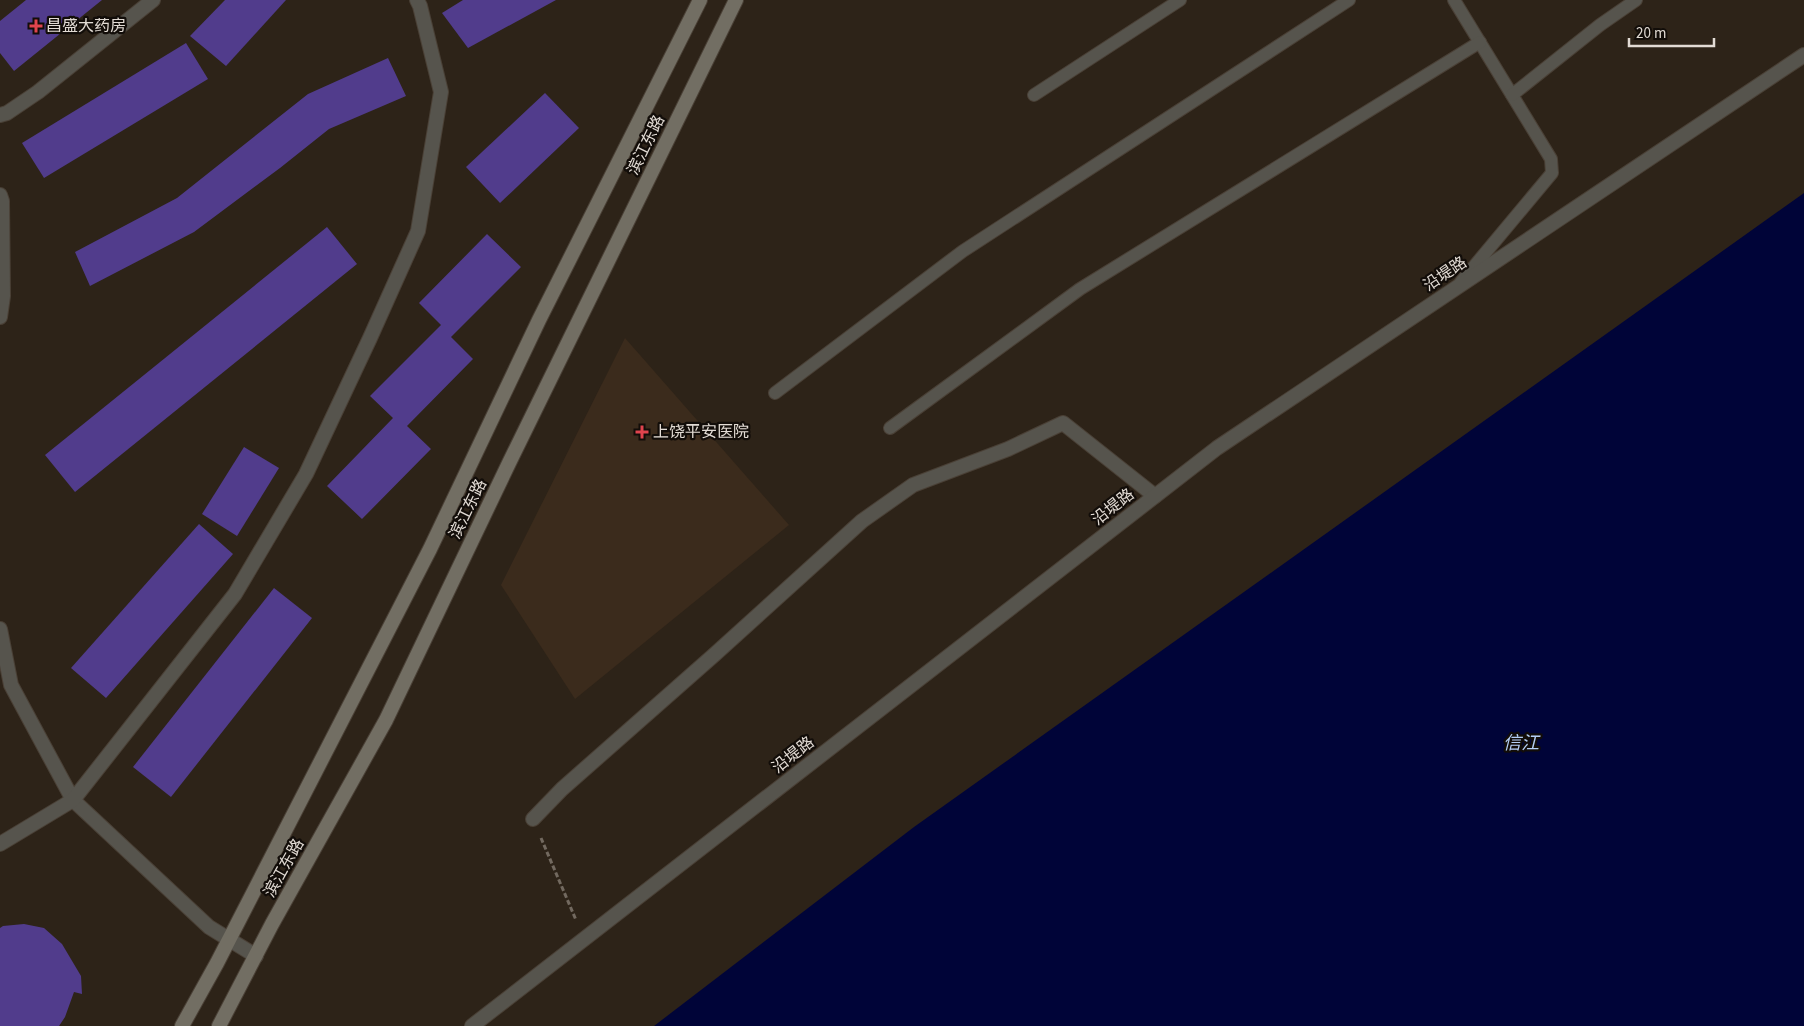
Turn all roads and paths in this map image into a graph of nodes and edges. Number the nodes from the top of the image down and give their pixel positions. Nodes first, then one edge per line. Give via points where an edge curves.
1 (153, 0) edge
2 (417, 0) edge
3 (700, 0) edge
4 (736, 0) edge
5 (1180, 0) edge
6 (1349, 0) edge
7 (1454, 0) edge
8 (1636, 0) edge
9 (1480, 42) junction
10 (1804, 55) edge
11 (1034, 95) dead end
12 (1512, 95) junction
13 (0, 115) edge
14 (0, 194) edge
15 (1456, 288) junction
16 (0, 316) edge
17 (775, 392) dead end
18 (890, 428) dead end
19 (1155, 496) junction
20 (0, 629) edge
21 (73, 800) junction
22 (533, 819) joint
23 (0, 844) edge
24 (584, 939) junction
25 (229, 940) junction
26 (256, 956) junction
27 (182, 1026) edge
28 (219, 1026) edge
29 (472, 1026) edge

1 - 13 street via 38,92
2 - 21 street via 441,92 418,231 306,474 235,594
3 - 25 main road, 滨江东路 via 539,320 430,549
4 - 26 main road, 滨江东路 via 386,720
5 - 11 lane
6 - 17 lane via 963,251
7 - 9 lane
8 - 12 lane
9 - 12 lane
9 - 18 lane via 1080,289
10 - 15 street, 沿堤路
12 - 15 lane via 1552,159 1552,173
14 - 16 street via 3,296
15 - 19 street, 沿堤路 via 1217,448
19 - 22 street via 1063,423 1008,449 912,485 862,521
19 - 24 street, 沿堤路
20 - 21 street via 12,685
21 - 23 street
21 - 25 street via 209,927
22 - 24 path
24 - 29 street, 沿堤路
25 - 26 street
25 - 27 main road, 滨江东路
26 - 28 main road, 滨江东路

